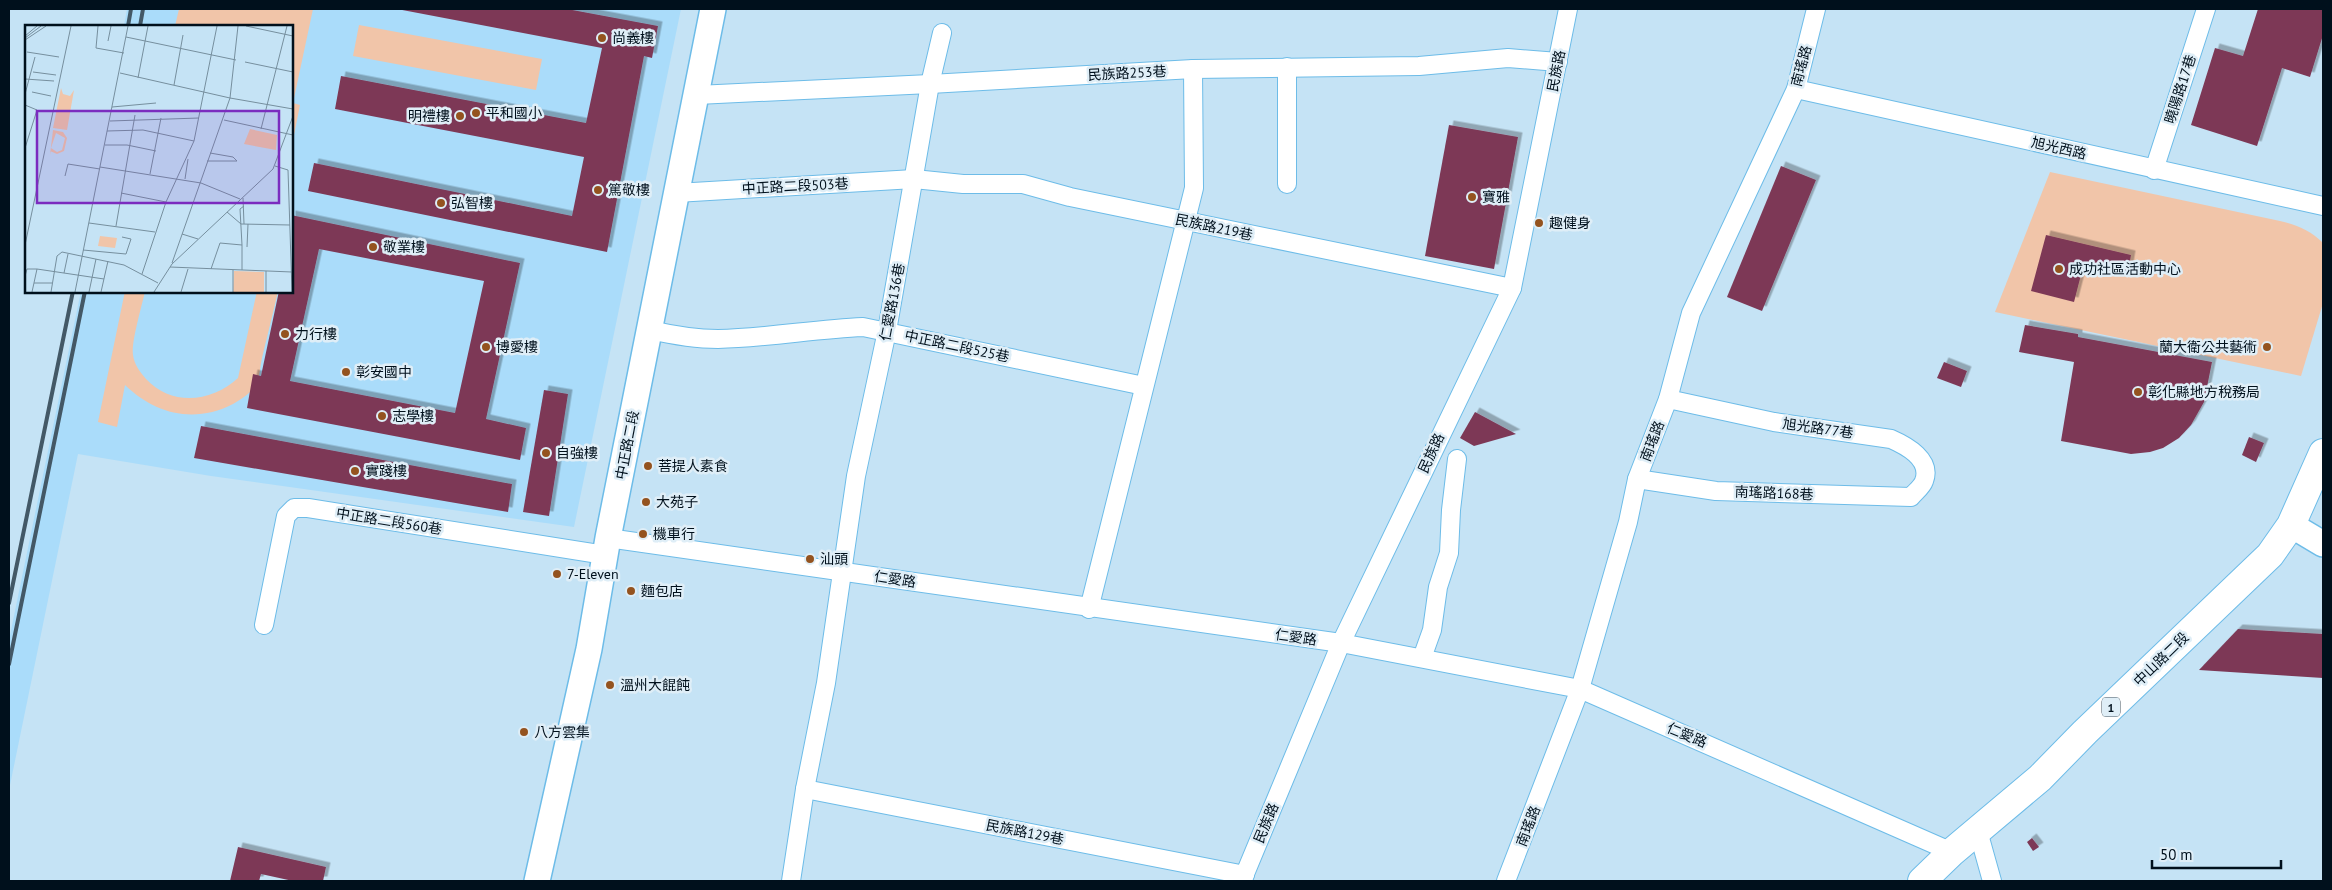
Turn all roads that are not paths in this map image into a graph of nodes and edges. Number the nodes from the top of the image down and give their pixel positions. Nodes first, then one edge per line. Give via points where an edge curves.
1 (713, 9) edge
2 (1568, 9) edge
3 (1816, 9) edge
4 (2206, 9) edge
5 (942, 33) dead end
6 (1558, 62) junction
7 (1288, 67) junction
8 (1193, 69) junction
9 (930, 84) junction
10 (1796, 89) junction
11 (696, 95) junction
12 (2154, 170) junction
13 (914, 179) junction
14 (1287, 184) dead end
15 (676, 193) junction
16 (2323, 206) edge
17 (1185, 221) junction
18 (1512, 288) junction
19 (650, 330) junction
20 (887, 331) junction
21 (1144, 386) junction
22 (1668, 399) junction
23 (2323, 453) edge
24 (1457, 459) dead end
25 (1637, 479) junction
26 (1912, 497) joint
27 (2291, 525) junction
28 (2323, 544) edge
29 (607, 546) junction
30 (843, 572) junction
31 (1089, 608) junction
32 (264, 625) dead end
33 (1341, 644) junction
34 (1422, 658) junction
35 (1580, 690) junction
36 (805, 789) junction
37 (1978, 831) junction
38 (1952, 852) junction
39 (1244, 878) edge
40 (537, 881) edge
41 (791, 881) edge
42 (1506, 881) edge
43 (1922, 881) edge
44 (1992, 881) edge

1 - 11 street, 中正路二段
2 - 6 street, 民族路
3 - 10 street, 南瑤路
4 - 12 street, 曉陽路17巷
5 - 9 street, 仁愛路136巷
6 - 7 street, 民族路253巷 via 1508,58 1419,66
6 - 18 street, 民族路
7 - 8 street, 民族路253巷
7 - 14 street
8 - 9 street, 民族路253巷
8 - 17 street via 1194,188
9 - 11 street, 民族路253巷
9 - 13 street, 仁愛路136巷
10 - 12 street, 旭光西路
10 - 22 street, 南瑤路 via 1691,314
11 - 15 street, 中正路二段
12 - 16 street, 旭光西路
13 - 15 street, 中正路二段503巷
13 - 17 street, 民族路219巷 via 963,184 1023,184
13 - 20 street, 仁愛路136巷
15 - 19 street, 中正路二段
17 - 18 street, 民族路219巷
17 - 21 street
18 - 33 street, 民族路
19 - 20 street, 中正路二段525巷 via 675,336 717,339 829,328 863,327
19 - 29 street, 中正路二段
20 - 21 street, 中正路二段525巷
20 - 30 street, 仁愛路136巷 via 856,476
21 - 31 street
22 - 25 street, 南瑤路
22 - 26 street, 旭光路77巷 via 1774,422 1891,439 1920,458 1925,471 1924,482
23 - 27 main road, 中山路二段 / 1
24 - 34 street via 1450,510 1449,552 1438,587 1432,630
25 - 26 street, 南瑤路168巷 via 1716,491
25 - 35 street, 南瑤路 via 1628,522
27 - 28 street
27 - 37 main road, 中山路二段 / 1 via 2270,555 2040,778
29 - 30 street, 仁愛路
29 - 32 street, 中正路二段560巷 via 294,508 286,516
29 - 40 street, 中正路二段 via 589,649
30 - 31 street, 仁愛路
30 - 36 street, 仁愛路136巷 via 826,684
31 - 33 street, 仁愛路
33 - 34 street, 仁愛路
33 - 39 street, 民族路
34 - 35 street, 仁愛路
35 - 38 street, 仁愛路
35 - 42 street, 南瑤路
36 - 39 street, 民族路129巷
36 - 41 street, 仁愛路136巷
37 - 38 main road, 中山路二段 / 1
37 - 44 street
38 - 43 main road, 中山路二段 / 1

